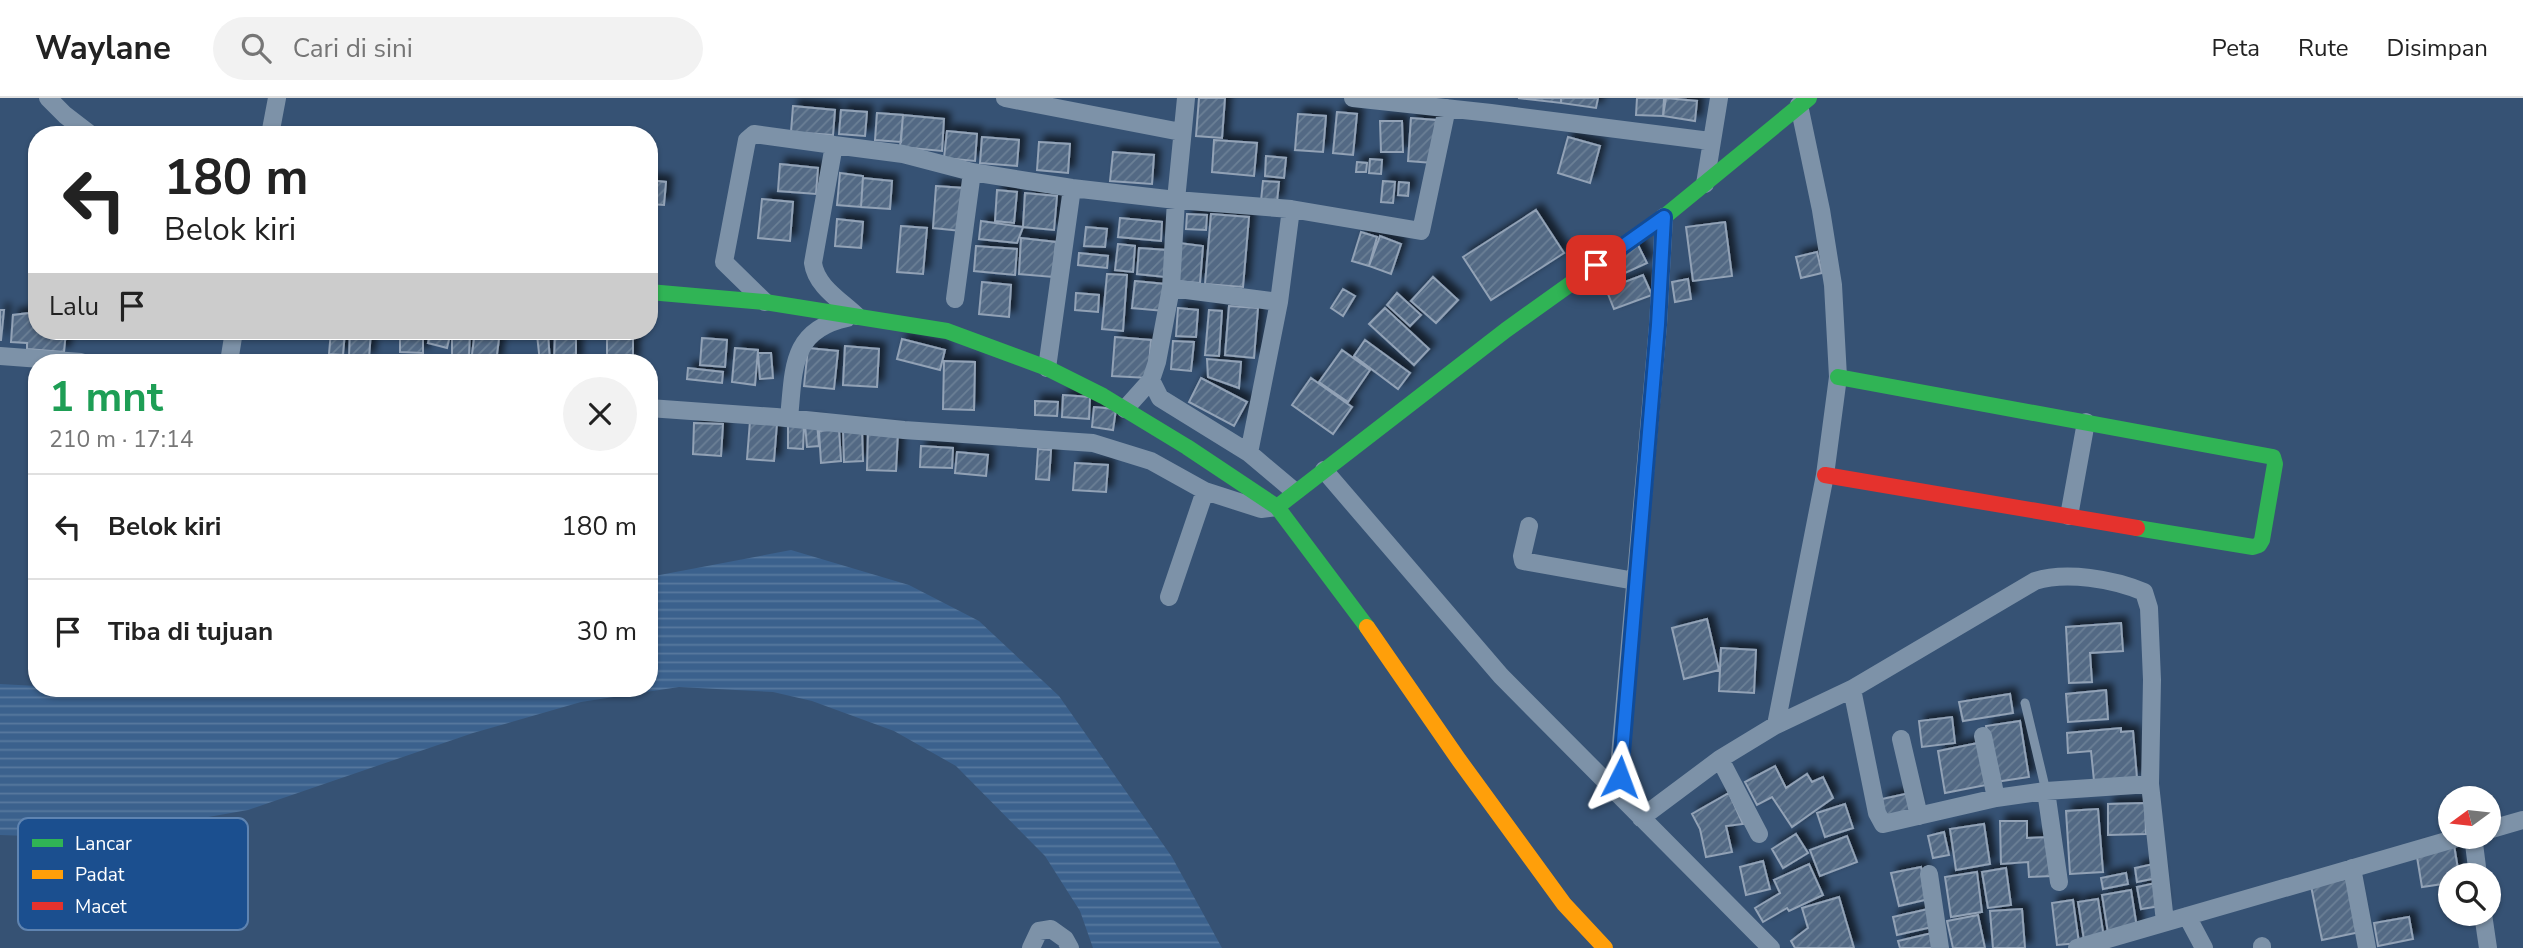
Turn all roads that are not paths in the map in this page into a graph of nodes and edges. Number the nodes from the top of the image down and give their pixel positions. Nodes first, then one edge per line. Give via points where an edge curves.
1 (48, 98) edge
2 (277, 98) edge
3 (1005, 98) edge
4 (1186, 98) edge
5 (1353, 98) edge
6 (1718, 98) edge
7 (1804, 102) edge
8 (1447, 108) junction
9 (79, 126) edge
10 (272, 126) edge
11 (1181, 132) junction
12 (1710, 141) junction
13 (834, 145) junction
14 (972, 172) junction
15 (1705, 184) junction
16 (1072, 188) junction
17 (1176, 200) junction
18 (1291, 209) junction
19 (1664, 217) junction
20 (1171, 288) junction
21 (658, 293) edge
22 (955, 299) dead end
23 (765, 302) junction
24 (1279, 302) junction
25 (857, 316) junction
26 (0, 356) edge
27 (28, 358) edge
28 (1046, 368) junction
29 (1838, 377) junction
30 (1152, 380) junction
31 (658, 409) edge
32 (1125, 409) junction
33 (789, 418) junction
34 (2086, 422) junction
35 (1249, 453) junction
36 (1324, 470) junction
37 (1825, 475) junction
38 (1205, 491) junction
39 (1294, 491) junction
40 (1276, 507) junction
41 (2069, 516) junction
42 (1529, 526) dead end
43 (1635, 581) junction
44 (1169, 597) dead end
45 (1852, 689) junction
46 (2025, 703) dead end
47 (1776, 725) junction
48 (1983, 736) dead end
49 (1901, 738) dead end
50 (1720, 759) junction
51 (2150, 784) junction
52 (2046, 791) junction
53 (1996, 798) junction
54 (1623, 799) junction
55 (1919, 816) junction
56 (1642, 818) junction
57 (2523, 820) edge
58 (2501, 826) edge
59 (1759, 834) dead end
60 (2438, 843) edge
61 (2352, 868) junction
62 (1929, 874) dead end
63 (2059, 883) dead end
64 (2188, 915) junction
65 (2165, 922) junction
66 (2485, 926) edge
67 (1031, 948) edge
68 (1070, 948) edge
69 (1605, 948) edge
70 (1771, 948) edge
71 (1940, 948) edge
72 (2077, 948) edge
73 (2204, 948) edge
74 (2367, 948) edge
75 (2488, 948) edge

1 - 9 street
2 - 10 street
3 - 11 street
4 - 11 street
5 - 8 street
6 - 12 street
7 - 15 street
7 - 29 street via 1833,285
8 - 12 street
8 - 18 street via 1421,232
11 - 17 street
12 - 15 street
13 - 14 street via 922,158
13 - 23 street via 754,134 747,140 724,262
13 - 25 street via 813,263 820,282
14 - 16 street
14 - 22 street
15 - 19 street
16 - 17 street
16 - 28 street
17 - 18 street
17 - 20 street
18 - 24 street
19 - 36 street via 1506,330
19 - 43 street
20 - 24 street
20 - 30 street
21 - 23 street
23 - 25 street
24 - 35 street
25 - 28 street via 947,331
25 - 33 street via 831,321 803,342 796,356
26 - 27 street
28 - 32 street
29 - 34 street
29 - 37 street
30 - 32 street
30 - 35 street via 1160,398
31 - 33 street
32 - 40 street
33 - 38 street via 1093,443 1151,461
34 - 41 street
34 - 41 street via 2273,457 2262,540 2253,547
35 - 39 street
36 - 39 street
36 - 54 street via 1501,676
37 - 41 street
37 - 47 street
38 - 40 street via 1261,509
38 - 44 street
39 - 40 street
40 - 69 street via 1564,904
42 - 43 street via 1524,561
43 - 54 street via 1620,756
45 - 47 street
45 - 51 street via 2035,581 2071,576 2138,590 2144,592 2149,608
45 - 55 street via 1880,821 1886,825
46 - 52 lane
47 - 50 street
48 - 53 street
49 - 55 street
50 - 56 street
50 - 59 street
51 - 52 street
51 - 65 street
52 - 53 street
52 - 63 street
53 - 55 street
54 - 56 street
56 - 70 street
57 - 58 street
60 - 61 street
61 - 64 street
61 - 74 street
62 - 71 street
64 - 65 street
64 - 73 street
65 - 72 street
66 - 75 street
67 - 68 street via 1039,931 1051,929

